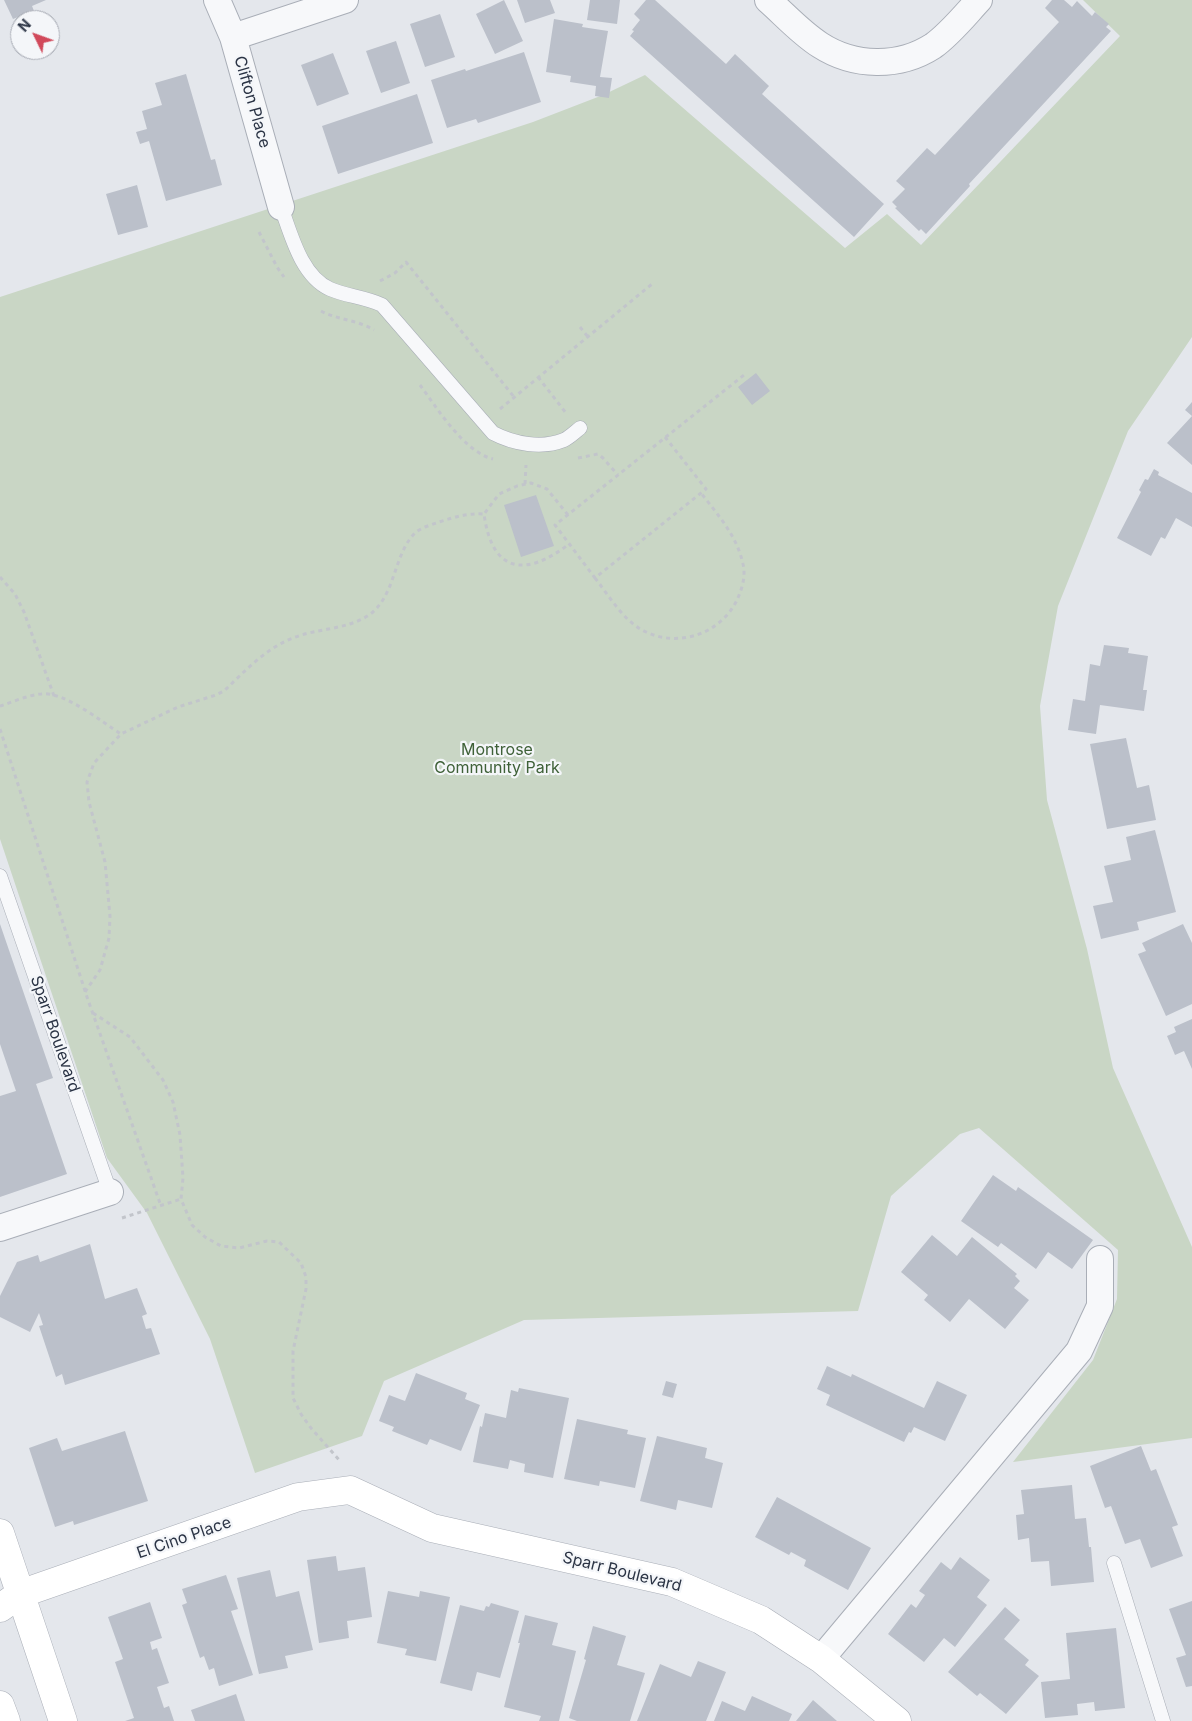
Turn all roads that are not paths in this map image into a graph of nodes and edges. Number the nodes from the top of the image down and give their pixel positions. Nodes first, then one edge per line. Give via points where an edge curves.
1 (217, 0) edge
2 (345, 0) edge
3 (768, 0) edge
4 (979, 0) edge
5 (234, 37) junction
6 (281, 207) joint
7 (580, 429) road end
8 (0, 876) edge
9 (110, 1192) joint
10 (0, 1228) edge
11 (1100, 1259) dead end
12 (350, 1490) joint
13 (0, 1533) edge
14 (1114, 1563) dead end
15 (10, 1601) edge
16 (821, 1659) junction
17 (0, 1705) edge
18 (6, 1721) edge
19 (63, 1721) edge
20 (897, 1721) edge
21 (1163, 1721) edge

1 - 5 street, Clifton Place
2 - 5 street
3 - 4 street via 821,46 854,61 886,62 909,58 933,45
5 - 6 street, Clifton Place
6 - 7 lane via 310,275 331,290 382,305 493,434 522,444 538,445 564,440
8 - 9 lane, Sparr Boulevard
9 - 10 street
11 - 16 street via 1100,1306 1079,1351
12 - 15 street, El Cino Place via 298,1497
12 - 16 street, Sparr Boulevard via 432,1528 672,1582 761,1620
13 - 15 street
14 - 21 lane
15 - 19 street
16 - 20 street, Sparr Boulevard
17 - 18 street

